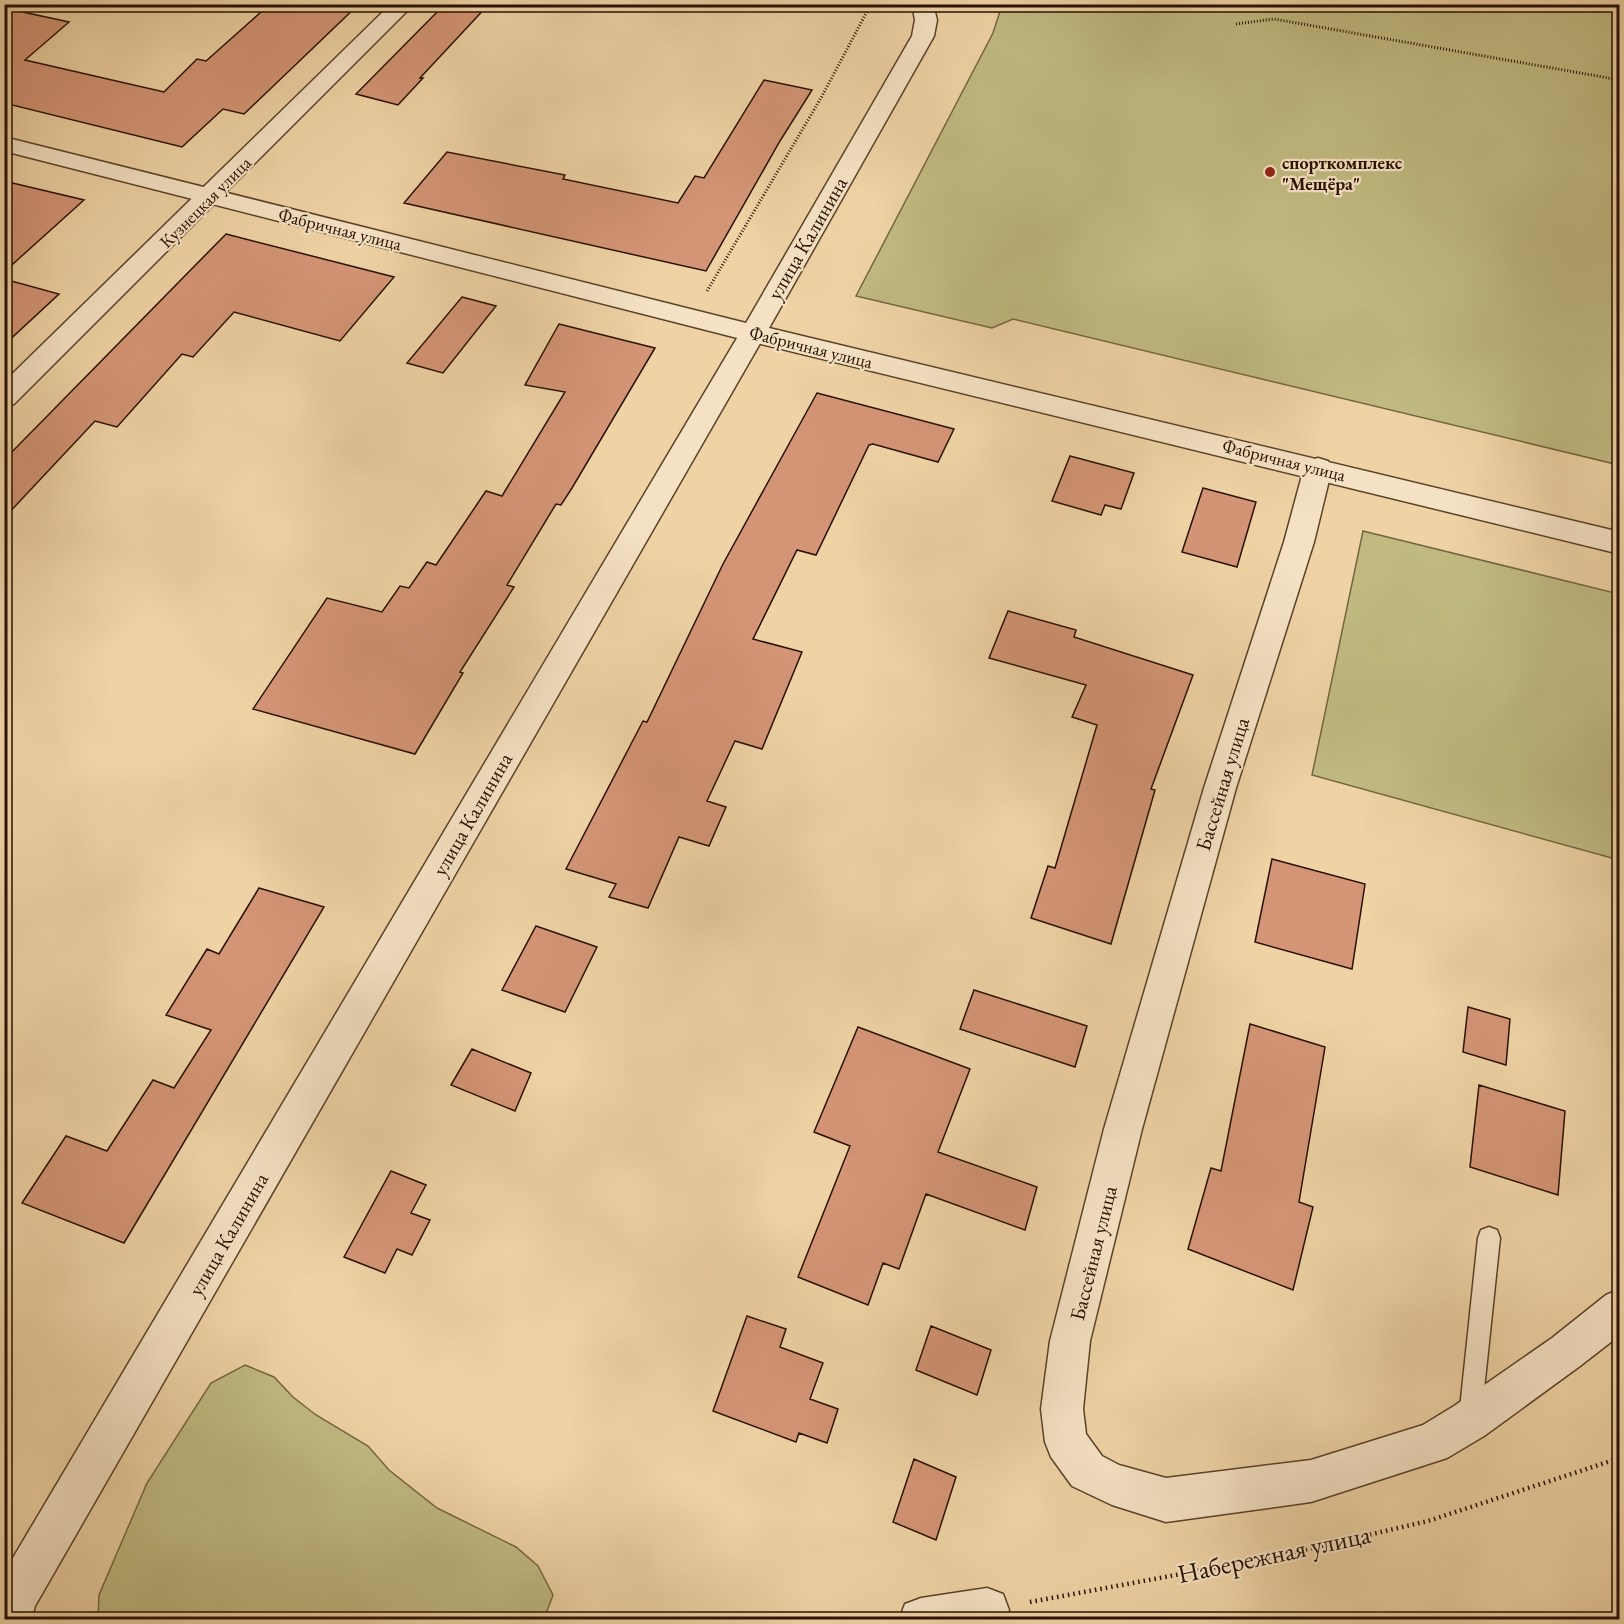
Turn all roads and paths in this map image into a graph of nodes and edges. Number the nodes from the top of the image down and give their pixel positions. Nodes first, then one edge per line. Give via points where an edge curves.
1 (404, 4) edge
2 (871, 4) edge
3 (923, 5) edge
4 (1236, 24) dead end
5 (1620, 80) edge
6 (4, 144) edge
7 (211, 197) junction
8 (691, 317) junction
9 (753, 333) junction
10 (4, 398) edge
11 (1318, 468) junction
12 (1620, 543) edge
13 (1489, 1238) dead end
14 (1620, 1309) edge
15 (1469, 1421) junction
16 (1620, 1458) edge
17 (9, 1605) edge
18 (987, 1610) joint
19 (921, 1620) edge

1 - 7 street, Кузнецкая улица
2 - 8 path via 821,98
3 - 9 street, улица Калинина via 926,20 922,36
4 - 5 path via 1274,19
6 - 7 street, Фабричная улица
7 - 8 street, Фабричная улица
7 - 10 street, Кузнецкая улица
8 - 9 street, Фабричная улица
9 - 11 street, Фабричная улица
9 - 17 street, улица Калинина
11 - 12 street, Фабричная улица
11 - 15 street, Бассейная улица via 1299,542 1220,788 1123,1129 1070,1341 1062,1409 1066,1442 1087,1471 1112,1484 1166,1500 1311,1481 1432,1443
13 - 15 lane
14 - 15 street, Бассейная улица
16 - 18 path, Набережная улица via 1428,1521 1278,1556
18 - 19 street

